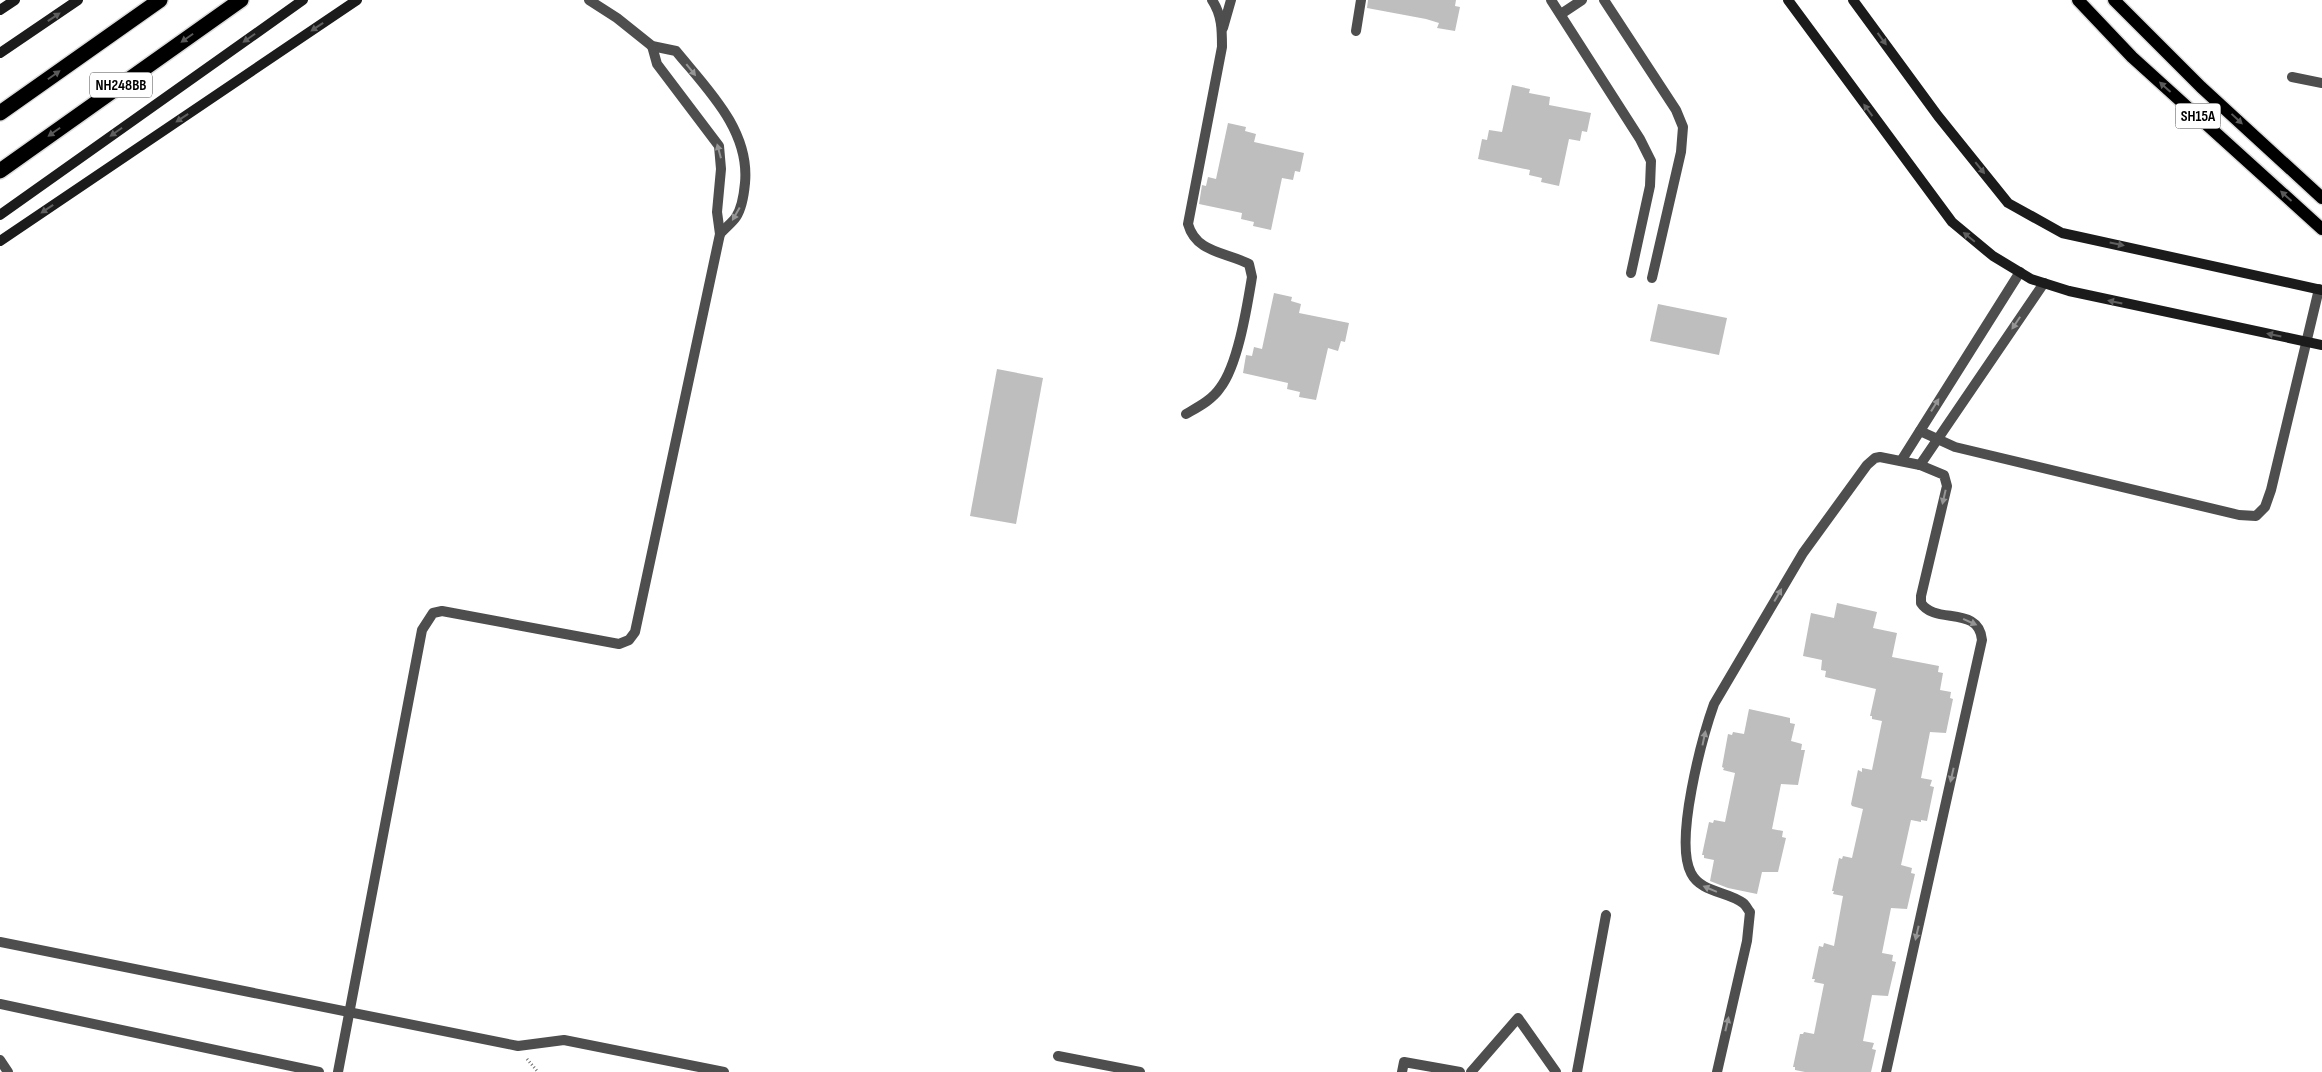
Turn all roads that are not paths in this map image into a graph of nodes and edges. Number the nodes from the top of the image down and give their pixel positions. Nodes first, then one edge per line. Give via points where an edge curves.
1 (15, 0) edge
2 (78, 0) edge
3 (160, 0) edge
4 (241, 0) edge
5 (303, 0) edge
6 (357, 0) edge
7 (589, 0) edge
8 (1212, 0) edge
9 (1230, 0) edge
10 (1361, 0) edge
11 (1551, 0) edge
12 (1582, 0) edge
13 (1604, 0) edge
14 (1788, 0) edge
15 (1853, 0) edge
16 (2078, 0) edge
17 (2114, 0) edge
18 (0, 10) edge
19 (1561, 14) junction
20 (1356, 31) dead end
21 (1222, 33) junction
22 (652, 46) junction
23 (0, 53) edge
24 (2292, 77) dead end
25 (2322, 83) edge
26 (0, 113) edge
27 (0, 171) edge
28 (2322, 198) edge
29 (0, 214) edge
30 (2322, 229) edge
31 (720, 234) junction
32 (0, 241) edge
33 (2020, 272) junction
34 (1631, 273) dead end
35 (1652, 278) dead end
36 (2044, 283) junction
37 (2320, 289) edge
38 (2308, 342) junction
39 (2322, 345) edge
40 (1186, 414) dead end
41 (1920, 430) junction
42 (1937, 440) junction
43 (1901, 461) junction
44 (1920, 466) junction
45 (1606, 915) dead end
46 (0, 942) edge
47 (0, 1004) edge
48 (349, 1012) junction
49 (1058, 1056) dead end
50 (0, 1060) edge
51 (296, 1070) edge
52 (8, 1072) edge
53 (319, 1072) edge
54 (338, 1072) edge
55 (724, 1072) edge
56 (1140, 1072) edge
57 (1402, 1072) edge
58 (1460, 1072) edge
59 (1471, 1072) edge
60 (1556, 1072) edge
61 (1577, 1072) edge
62 (1717, 1072) edge
63 (1886, 1072) edge

1 - 18 street
23 -> 2 street
26 -> 3 highway, NH248BB
4 -> 27 highway, NH248BB
5 -> 29 street
6 -> 32 street
7 - 22 street
8 - 21 street via 1218,9
9 - 21 street
10 - 20 street
11 - 19 street
12 - 19 street
13 - 35 street via 1676,110 1682,128 1681,152
33 -> 14 street via 1992,256 1952,222
15 -> 37 street via 1938,116 2008,203 2062,233
30 -> 16 main road, SH15A via 2132,57
17 -> 28 main road, SH15A via 2201,87
19 - 34 street via 1640,139 1650,161 1650,186
21 - 40 street via 1188,224 1198,243 1249,264 1252,277 1231,371 1210,400
31 -> 22 street via 717,212 721,169 719,146 657,64
22 -> 31 street via 676,50 727,115 741,144 746,171 744,194 736,216
24 - 25 street
31 - 48 street via 635,632 629,640 619,644 442,611 432,613 426,621
33 - 36 street
41 -> 33 street
38 -> 36 street via 2078,294
36 -> 42 street
37 - 38 street
38 - 39 street
38 - 42 street via 2265,507 2256,516 2239,515
41 - 42 street
41 - 43 street
42 - 44 street
43 - 44 street
62 -> 43 street via 1747,941 1750,912 1743,903 1702,885 1691,873 1685,829 1706,726 1714,704 1803,553 1867,465 1880,457
44 -> 63 street via 1944,475 1947,486 1921,604 1928,611 1975,623 1981,631 1982,640
45 - 61 street
46 - 48 street
47 - 51 street
48 - 54 street
48 - 55 street via 518,1046 564,1040
49 - 56 street
50 - 52 street
51 - 53 street
57 - 58 street via 1404,1062
59 - 60 street via 1518,1018

